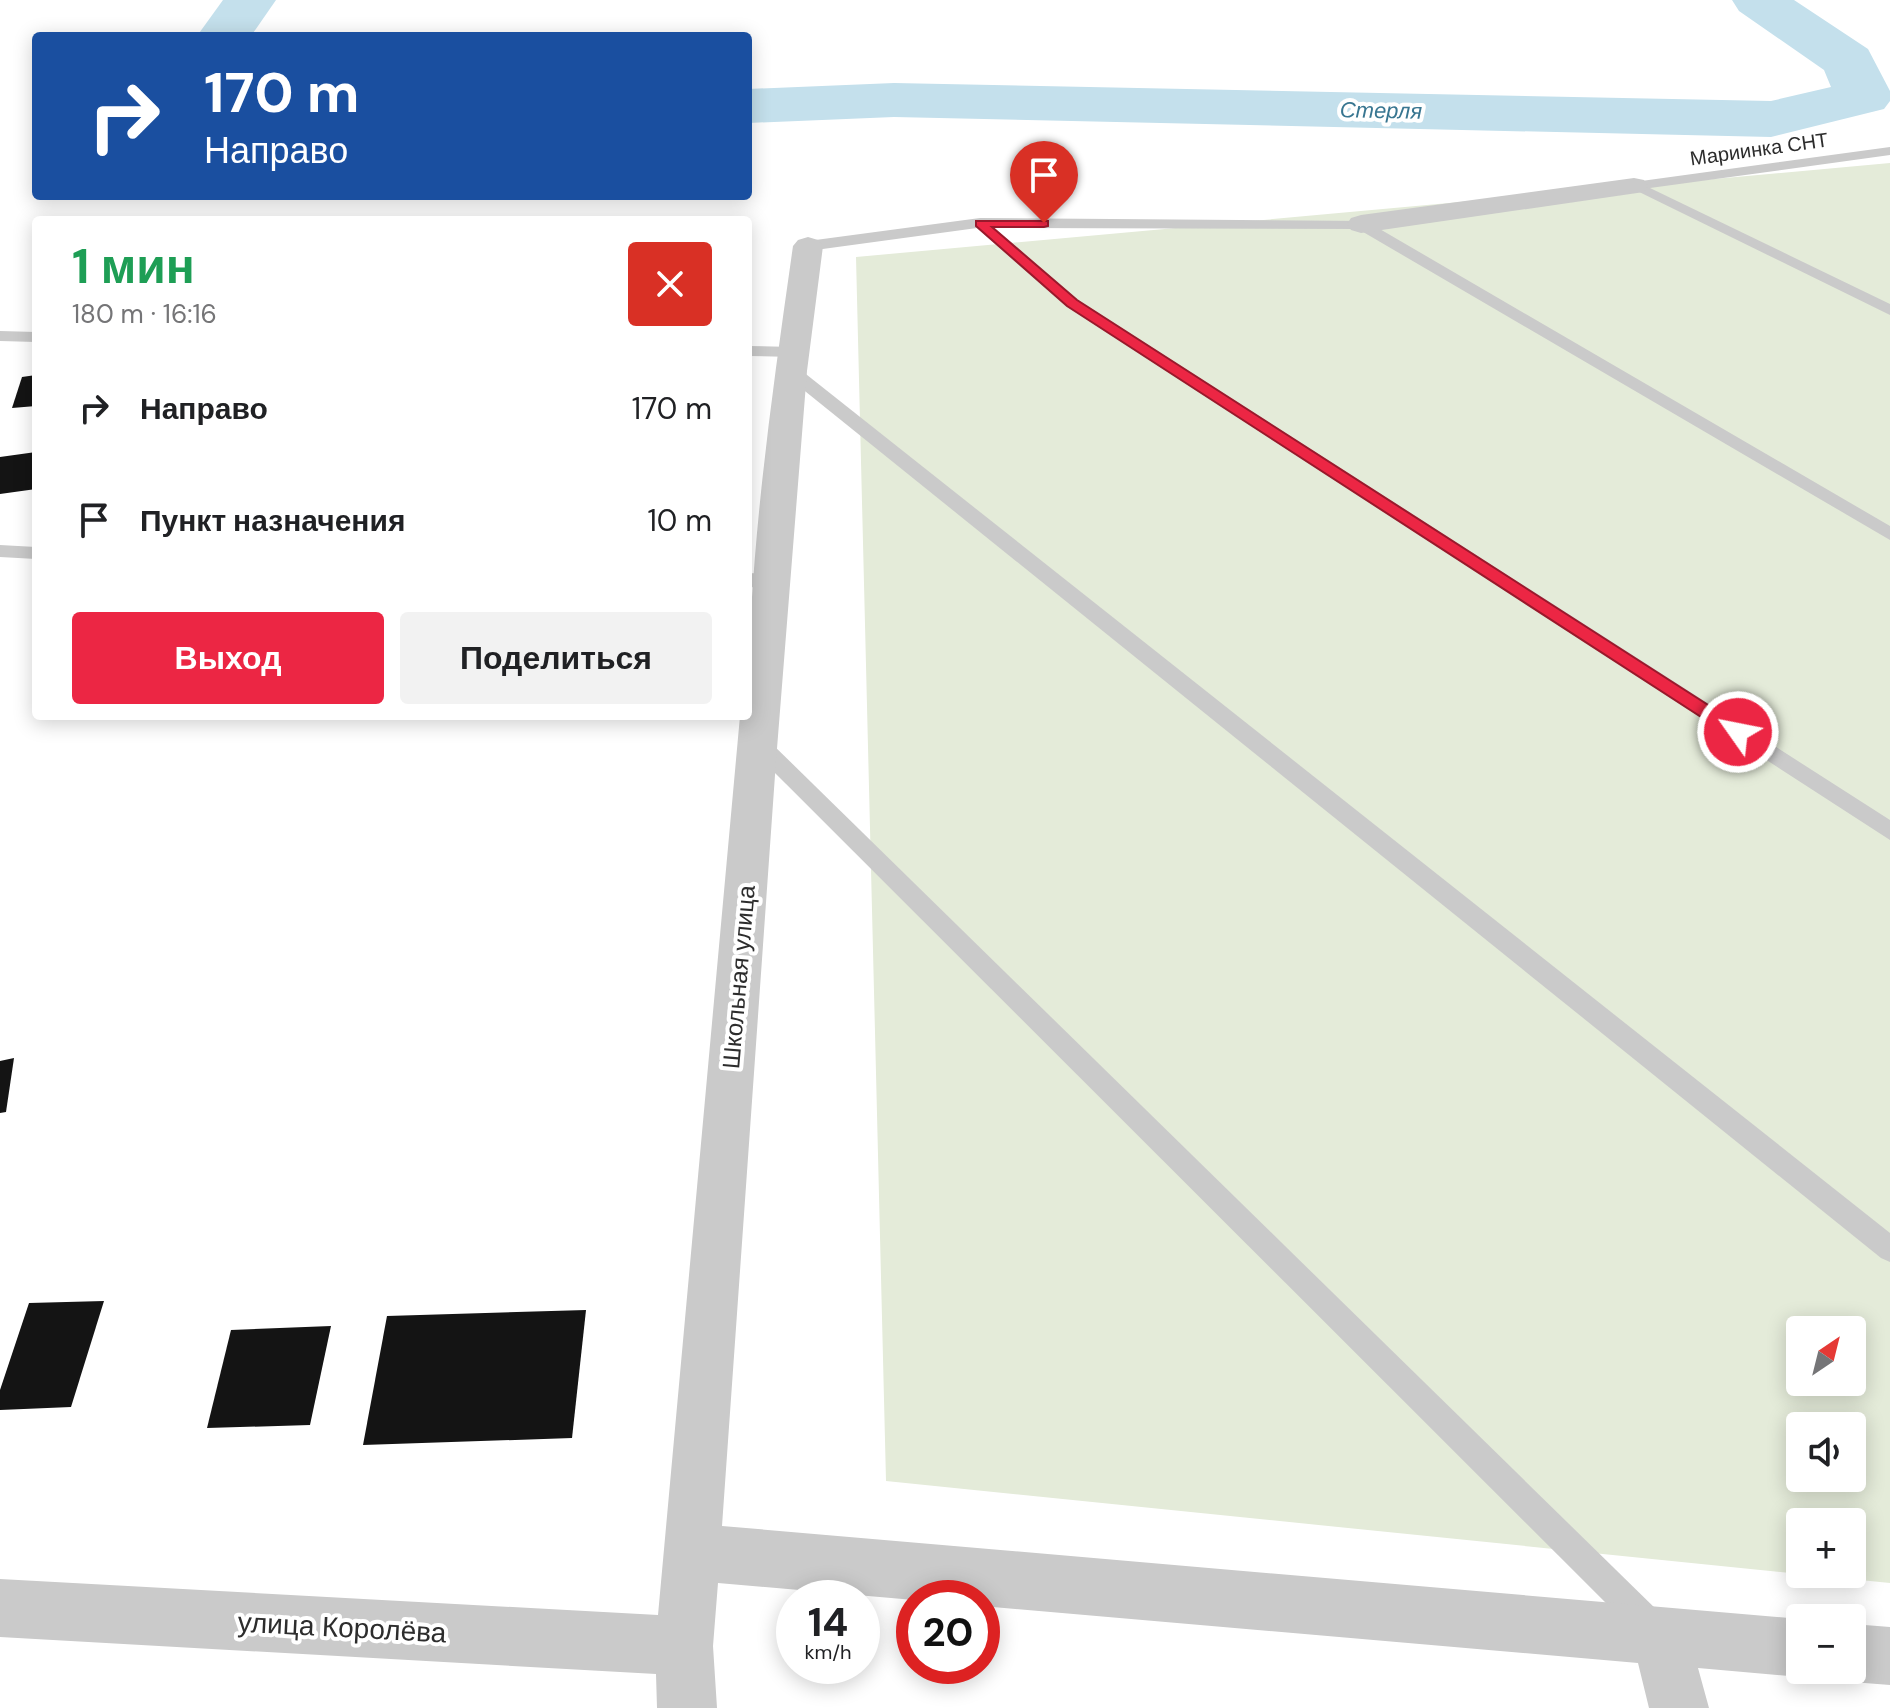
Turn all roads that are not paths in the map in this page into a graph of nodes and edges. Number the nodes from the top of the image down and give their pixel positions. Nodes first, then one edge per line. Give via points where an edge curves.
1 (1890, 151) edge
2 (1634, 186) junction
3 (980, 223) junction
4 (1361, 224) junction
5 (808, 246) joint
6 (1890, 310) edge
7 (0, 336) edge
8 (32, 337) edge
9 (752, 352) edge
10 (792, 362) junction
11 (1890, 534) edge
12 (0, 551) edge
13 (32, 553) edge
14 (760, 581) edge
15 (758, 743) junction
16 (1890, 831) edge
17 (1890, 1249) edge
18 (692, 1552) junction
19 (0, 1608) edge
20 (1660, 1636) junction
21 (684, 1646) junction
22 (1786, 1647) edge
23 (1866, 1654) edge
24 (1890, 1656) edge
25 (687, 1708) edge
26 (1679, 1708) edge

1 - 2 lane, Мариинка СНТ
2 - 4 street
2 - 6 lane
3 - 4 lane
3 - 5 lane
3 - 16 lane via 1072,303
4 - 11 lane
5 - 10 street, Школьная улица
7 - 8 lane
9 - 10 lane
10 - 14 street, Школьная улица
10 - 17 lane
12 - 13 lane
14 - 15 street, Школьная улица
15 - 18 street, Школьная улица
15 - 20 lane
18 - 20 street
18 - 21 street, Школьная улица
19 - 21 street, улица Королёва
20 - 22 street
20 - 26 street
21 - 25 street, Школьная улица
23 - 24 street

